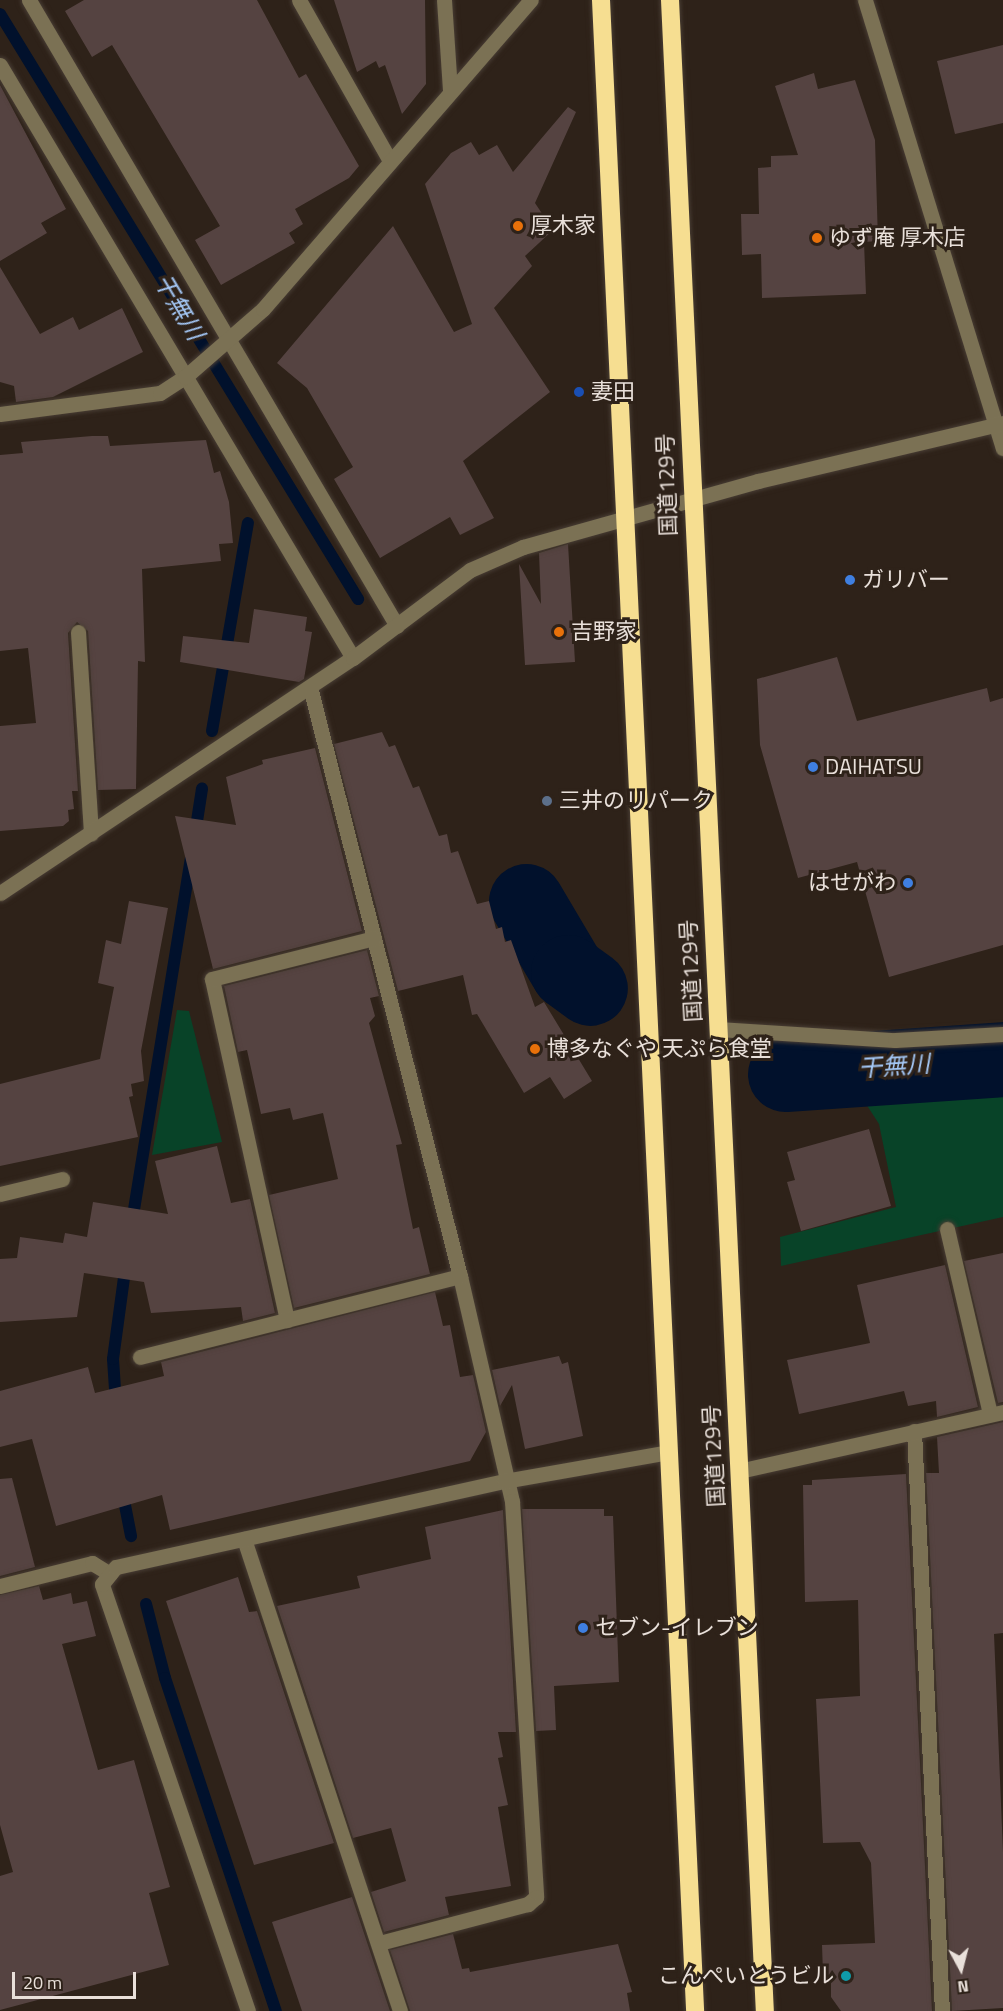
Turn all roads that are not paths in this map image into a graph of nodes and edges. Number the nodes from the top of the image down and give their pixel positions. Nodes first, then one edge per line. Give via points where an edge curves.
1 (29, 0) edge
2 (299, 0) edge
3 (444, 0) edge
4 (531, 0) edge
5 (601, 0) edge
6 (670, 0) edge
7 (865, 0) edge
8 (0, 64) edge
9 (450, 91) junction
10 (390, 160) junction
11 (222, 345) junction
12 (191, 373) junction
13 (0, 414) edge
14 (998, 424) edge
15 (1003, 448) edge
16 (692, 499) junction
17 (627, 518) junction
18 (397, 626) junction
19 (78, 632) dead end
20 (353, 658) junction
21 (310, 687) junction
22 (91, 834) junction
23 (0, 893) edge
24 (374, 938) junction
25 (718, 1029) junction
26 (1003, 1034) edge
27 (62, 1179) dead end
28 (0, 1194) edge
29 (947, 1229) dead end
30 (460, 1276) junction
31 (287, 1320) junction
32 (140, 1357) dead end
33 (997, 1413) edge
34 (914, 1431) junction
35 (669, 1452) junction
36 (739, 1471) junction
37 (504, 1481) junction
38 (244, 1539) junction
39 (110, 1574) junction
40 (0, 1586) edge
41 (380, 1943) junction
42 (248, 2011) edge
43 (400, 2011) edge
44 (695, 2011) edge
45 (765, 2011) edge
46 (942, 2011) edge

1 - 11 street
2 - 10 street
3 - 9 street
4 - 9 street
5 - 17 highway, 国道129号
6 - 16 highway, 国道129号
7 - 14 street
8 - 12 street
9 - 10 street
10 - 11 street via 263,309
11 - 12 street
11 - 18 street
12 - 13 street via 160,393
12 - 20 street
14 - 15 street
14 - 16 street
16 - 17 street
16 - 25 highway, 国道129号
17 - 18 street via 523,547 470,570
17 - 35 highway, 国道129号
18 - 20 street
19 - 22 street
20 - 21 street
21 - 22 street
21 - 24 street
22 - 23 street
24 - 30 street
24 - 31 street via 212,979
25 - 26 street via 895,1040
25 - 36 highway, 国道129号
27 - 28 street
29 - 33 street
30 - 31 street
30 - 37 street
31 - 32 street
33 - 34 street
34 - 36 street
34 - 46 street
35 - 37 street
35 - 44 highway, 国道129号
36 - 45 highway, 国道129号
37 - 38 street
37 - 41 street via 512,1501 536,1897 528,1904
38 - 39 street via 116,1567
38 - 41 street
39 - 40 street via 92,1563
39 - 42 street via 102,1584
41 - 43 street

